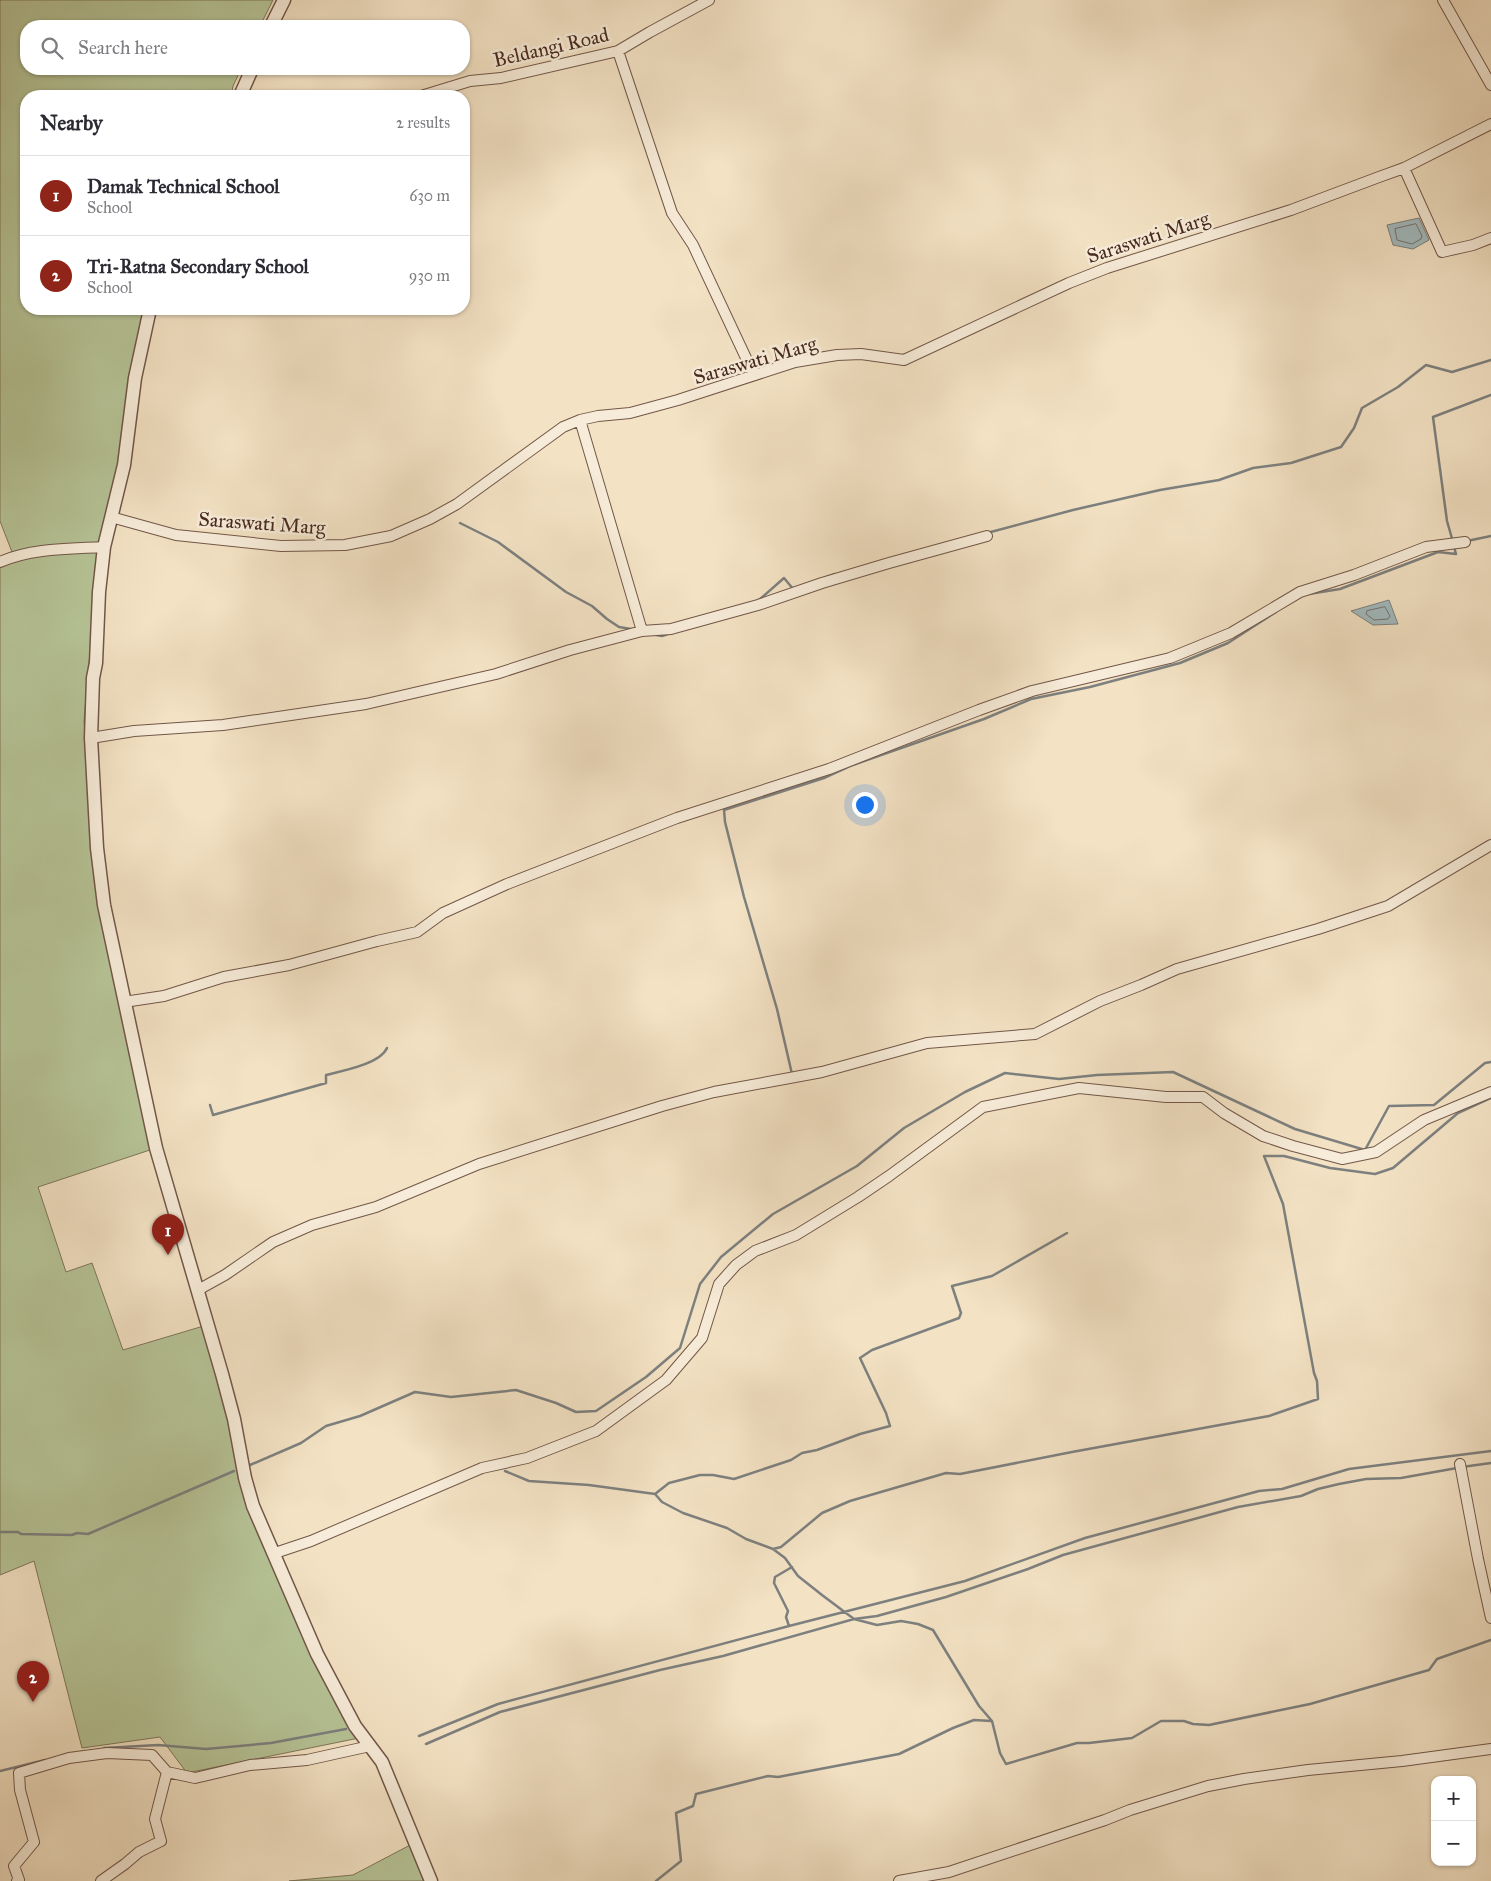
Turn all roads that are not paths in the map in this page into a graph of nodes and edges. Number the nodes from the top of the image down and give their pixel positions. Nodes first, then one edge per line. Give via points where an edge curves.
1 (284, 0) edge
2 (709, 0) edge
3 (1443, 0) edge
4 (274, 20) edge
5 (618, 51) junction
6 (249, 75) edge
7 (1491, 85) edge
8 (243, 90) edge
9 (439, 90) edge
10 (1491, 124) edge
11 (1404, 168) junction
12 (1491, 238) edge
13 (149, 315) edge
14 (754, 375) junction
15 (580, 420) junction
16 (112, 517) junction
17 (987, 536) dead end
18 (1465, 542) dead end
19 (104, 547) junction
20 (0, 562) edge
21 (642, 631) junction
22 (91, 738) junction
23 (1491, 845) edge
24 (124, 1002) junction
25 (1491, 1092) edge
26 (198, 1290) junction
27 (1460, 1464) dead end
28 (275, 1553) junction
29 (1491, 1618) edge
30 (370, 1746) junction
31 (1491, 1749) edge
32 (167, 1772) junction
33 (17, 1881) edge
34 (101, 1881) edge
35 (431, 1881) edge
36 (899, 1881) edge

1 - 4 street
2 - 5 street, Beldangi Road
3 - 7 street
5 - 9 street, Beldangi Road via 501,78 470,80
5 - 14 street via 672,213 693,245
6 - 8 street
10 - 11 street, Saraswati Marg
11 - 12 street via 1442,252
11 - 14 street, Saraswati Marg via 1291,210 1069,282 904,360 862,354 837,355 795,362
13 - 16 street
14 - 15 street, Saraswati Marg via 630,413
15 - 16 street, Saraswati Marg via 563,427 457,504 392,536 345,545 281,546 176,535
15 - 21 street
16 - 19 street
17 - 21 street via 671,629
18 - 24 street via 1426,547 1300,592 1231,632 1170,658 1032,691 830,769 686,815 507,884 443,913 416,932 289,965 224,977 164,996
19 - 20 street via 54,550 10,557
19 - 22 street via 98,592
21 - 22 street via 496,674 366,704 223,726 134,731
22 - 24 street via 98,858
23 - 26 street via 1388,906 1177,969 1100,1001 1035,1034 927,1043 822,1072 714,1092 653,1109 479,1164 376,1207 312,1225 272,1242
24 - 26 street via 158,1156
25 - 28 street via 1424,1120 1376,1152 1342,1159 1263,1136 1224,1114 1203,1097 1166,1097 1078,1088 983,1107 858,1197 796,1235 754,1251 736,1265 719,1284 702,1338 666,1380 596,1431 527,1458 482,1468 311,1541
26 - 28 street via 232,1410 253,1506
27 - 29 street
28 - 30 street via 317,1654 355,1726
30 - 32 street via 307,1760 250,1765 195,1778
30 - 35 street via 382,1762
31 - 36 street via 1308,1770 1208,1786 949,1872
32 - 33 street via 152,1755 108,1753 69,1758 20,1773 23,1805 34,1842 14,1866
32 - 34 street via 155,1819 161,1841 139,1852

